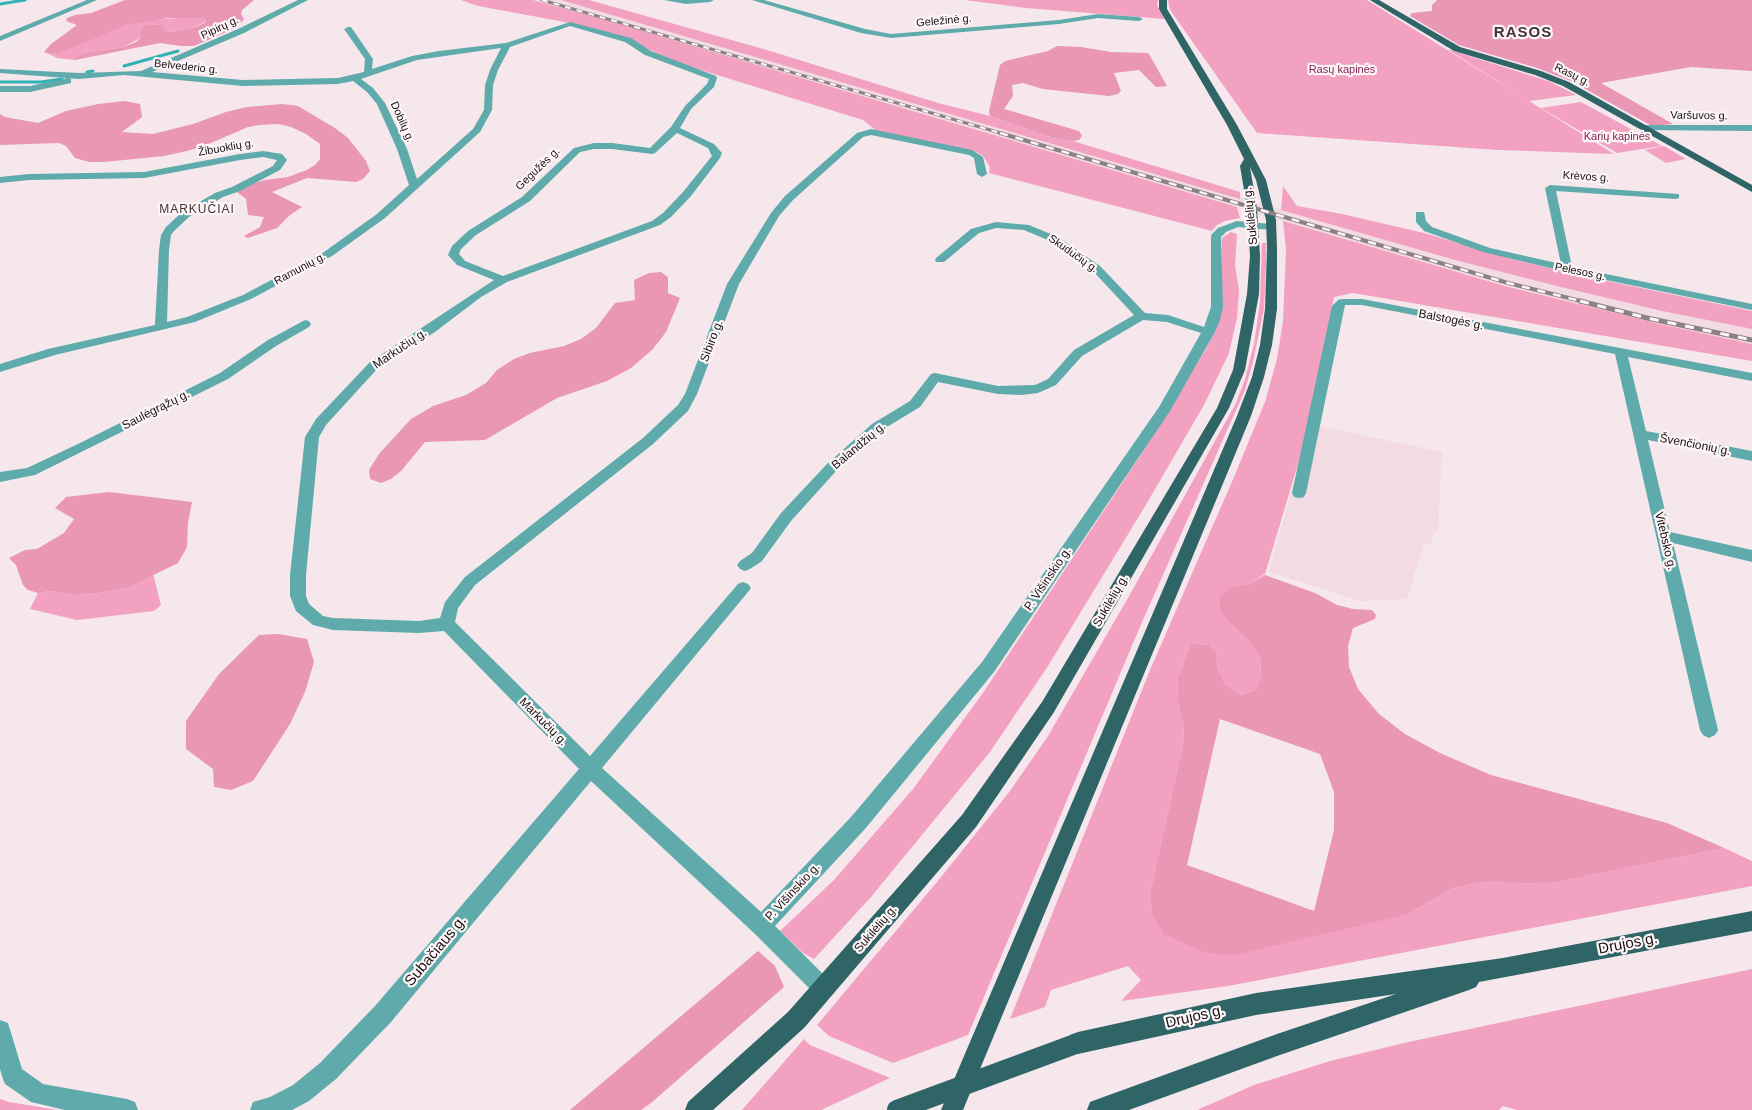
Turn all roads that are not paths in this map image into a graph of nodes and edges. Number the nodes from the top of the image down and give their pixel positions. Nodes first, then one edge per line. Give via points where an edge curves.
1 (93, 0) edge
2 (304, 0) edge
3 (668, 0) edge
4 (710, 0) edge
5 (756, 0) edge
6 (1163, 0) edge
7 (1374, 0) edge
8 (1139, 19) dead end
9 (348, 29) dead end
10 (0, 39) edge
11 (507, 45) junction
12 (0, 71) edge
13 (143, 74) junction
14 (368, 74) junction
15 (79, 76) junction
16 (354, 78) junction
17 (0, 89) edge
18 (1645, 128) junction
19 (1752, 128) edge
20 (675, 129) junction
21 (1248, 159) junction
22 (982, 174) dead end
23 (0, 180) edge
24 (414, 185) junction
25 (1752, 189) edge
26 (1675, 196) dead end
27 (1420, 214) dead end
28 (1254, 225) junction
29 (1271, 227) junction
30 (940, 260) dead end
31 (1567, 269) junction
32 (503, 280) junction
33 (1752, 307) edge
34 (1141, 316) junction
35 (305, 324) dead end
36 (161, 327) junction
37 (1209, 332) junction
38 (1621, 353) junction
39 (0, 368) edge
40 (1752, 377) edge
41 (1639, 434) junction
42 (1752, 456) edge
43 (0, 477) edge
44 (1299, 493) dead end
45 (1664, 536) junction
46 (1752, 556) edge
47 (745, 565) dead end
48 (743, 588) dead end
49 (447, 624) junction
50 (1709, 730) dead end
51 (590, 768) junction
52 (1752, 921) edge
53 (762, 926) junction
54 (1503, 968) junction
55 (824, 989) junction
56 (0, 1031) edge
57 (127, 1110) edge
58 (261, 1110) edge
59 (696, 1110) edge
60 (897, 1110) edge
61 (952, 1110) edge
62 (1098, 1110) edge

1 - 10 street
2 - 13 street, Pipirų g.
3 - 4 street
5 - 8 street, Geležinė g. via 793,7 864,31 891,36 1098,16
6 - 21 main road, Sukilėlių g. via 1163,9 1232,125
7 - 18 main road, Rasų g. via 1453,46 1560,81
9 - 14 street via 369,59
11 - 14 street, Belvederio g. via 439,53
11 - 20 street, Belvederio g. via 570,24 628,40 648,53 713,78 711,85 688,108
11 - 24 street, Ramunių g. via 489,85 488,110 483,122
12 - 15 street, Belvederio g.
13 - 15 street, Belvederio g.
13 - 16 street, Belvederio g. via 243,83
14 - 16 street, Belvederio g.
15 - 17 street via 47,86
16 - 24 street, Dobilų g. via 382,103
18 - 19 street, Varšuvos g.
18 - 25 main road, Rasų g.
20 - 32 street, Markučių g. via 717,152 687,194 667,215 656,223
20 - 32 street, Gegužės g. via 652,151 612,146 577,150 526,199 472,233 456,248 453,255 461,263
21 - 28 main road, Sukilėlių g. via 1244,166
21 - 29 main road via 1261,180
22 - 49 street, Sibiro g. via 978,158 972,153 871,132 860,135 789,198 775,215 733,284 683,408 648,441 470,582 451,606
23 - 36 street, Žibuoklių g. via 144,175 248,156 279,156 282,160 276,168 219,195 170,229 164,250
24 - 36 street, Ramunių g. via 381,216 328,254 247,297 191,320
26 - 31 street, Krėvos g. via 1550,188
27 - 31 street, Pelesos g. via 1421,222 1428,229 1443,236
28 - 29 street, P. Višinskio g.
28 - 37 street, P. Višinskio g. via 1237,224 1216,236 1217,307
28 - 55 main road, Sukilėlių g. via 1255,266 1248,331 1239,370 1223,408 1026,740 969,821
29 - 61 main road via 1272,280 1267,336 1258,377 1244,416
30 - 34 street, Skudučių g. via 975,231 996,225 1025,227 1054,239 1096,268
31 - 33 street, Pelesos g.
32 - 49 street, Markučių g. via 374,365 321,422 312,437 298,575 298,596 302,607 320,621 334,624 419,627
34 - 37 street via 1168,319
34 - 47 street, Balandžių g. via 1078,353 1052,382 1038,389 998,390 935,377 915,404 878,427 832,467 786,517 756,557
35 - 43 street, Saulėgrąžų g. via 224,376 30,472
36 - 39 street, Ramunių g. via 52,352
37 - 53 street, P. Višinskio g. via 1165,408 988,667 858,823
38 - 40 street, Balstogės g.
38 - 41 street, Vitebsko g.
38 - 44 street, Balstogės g. via 1362,302 1342,302 1338,306
41 - 42 street, Švenčionių g.
41 - 45 street, Vitebsko g.
45 - 46 street
45 - 50 street, Vitebsko g.
48 - 51 street
49 - 51 street, Markučių g.
51 - 53 street, Markučių g.
51 - 58 street, Subačiaus g. via 383,1014 328,1071 301,1093
52 - 54 main road, Drujos g.
53 - 55 street, Markučių g.
54 - 60 main road, Drujos g., bridge via 1256,1004 1078,1043
54 - 62 main road, Drujos g.
55 - 59 main road, Sukilėlių g. via 796,1020
56 - 57 street via 12,1076 39,1094

